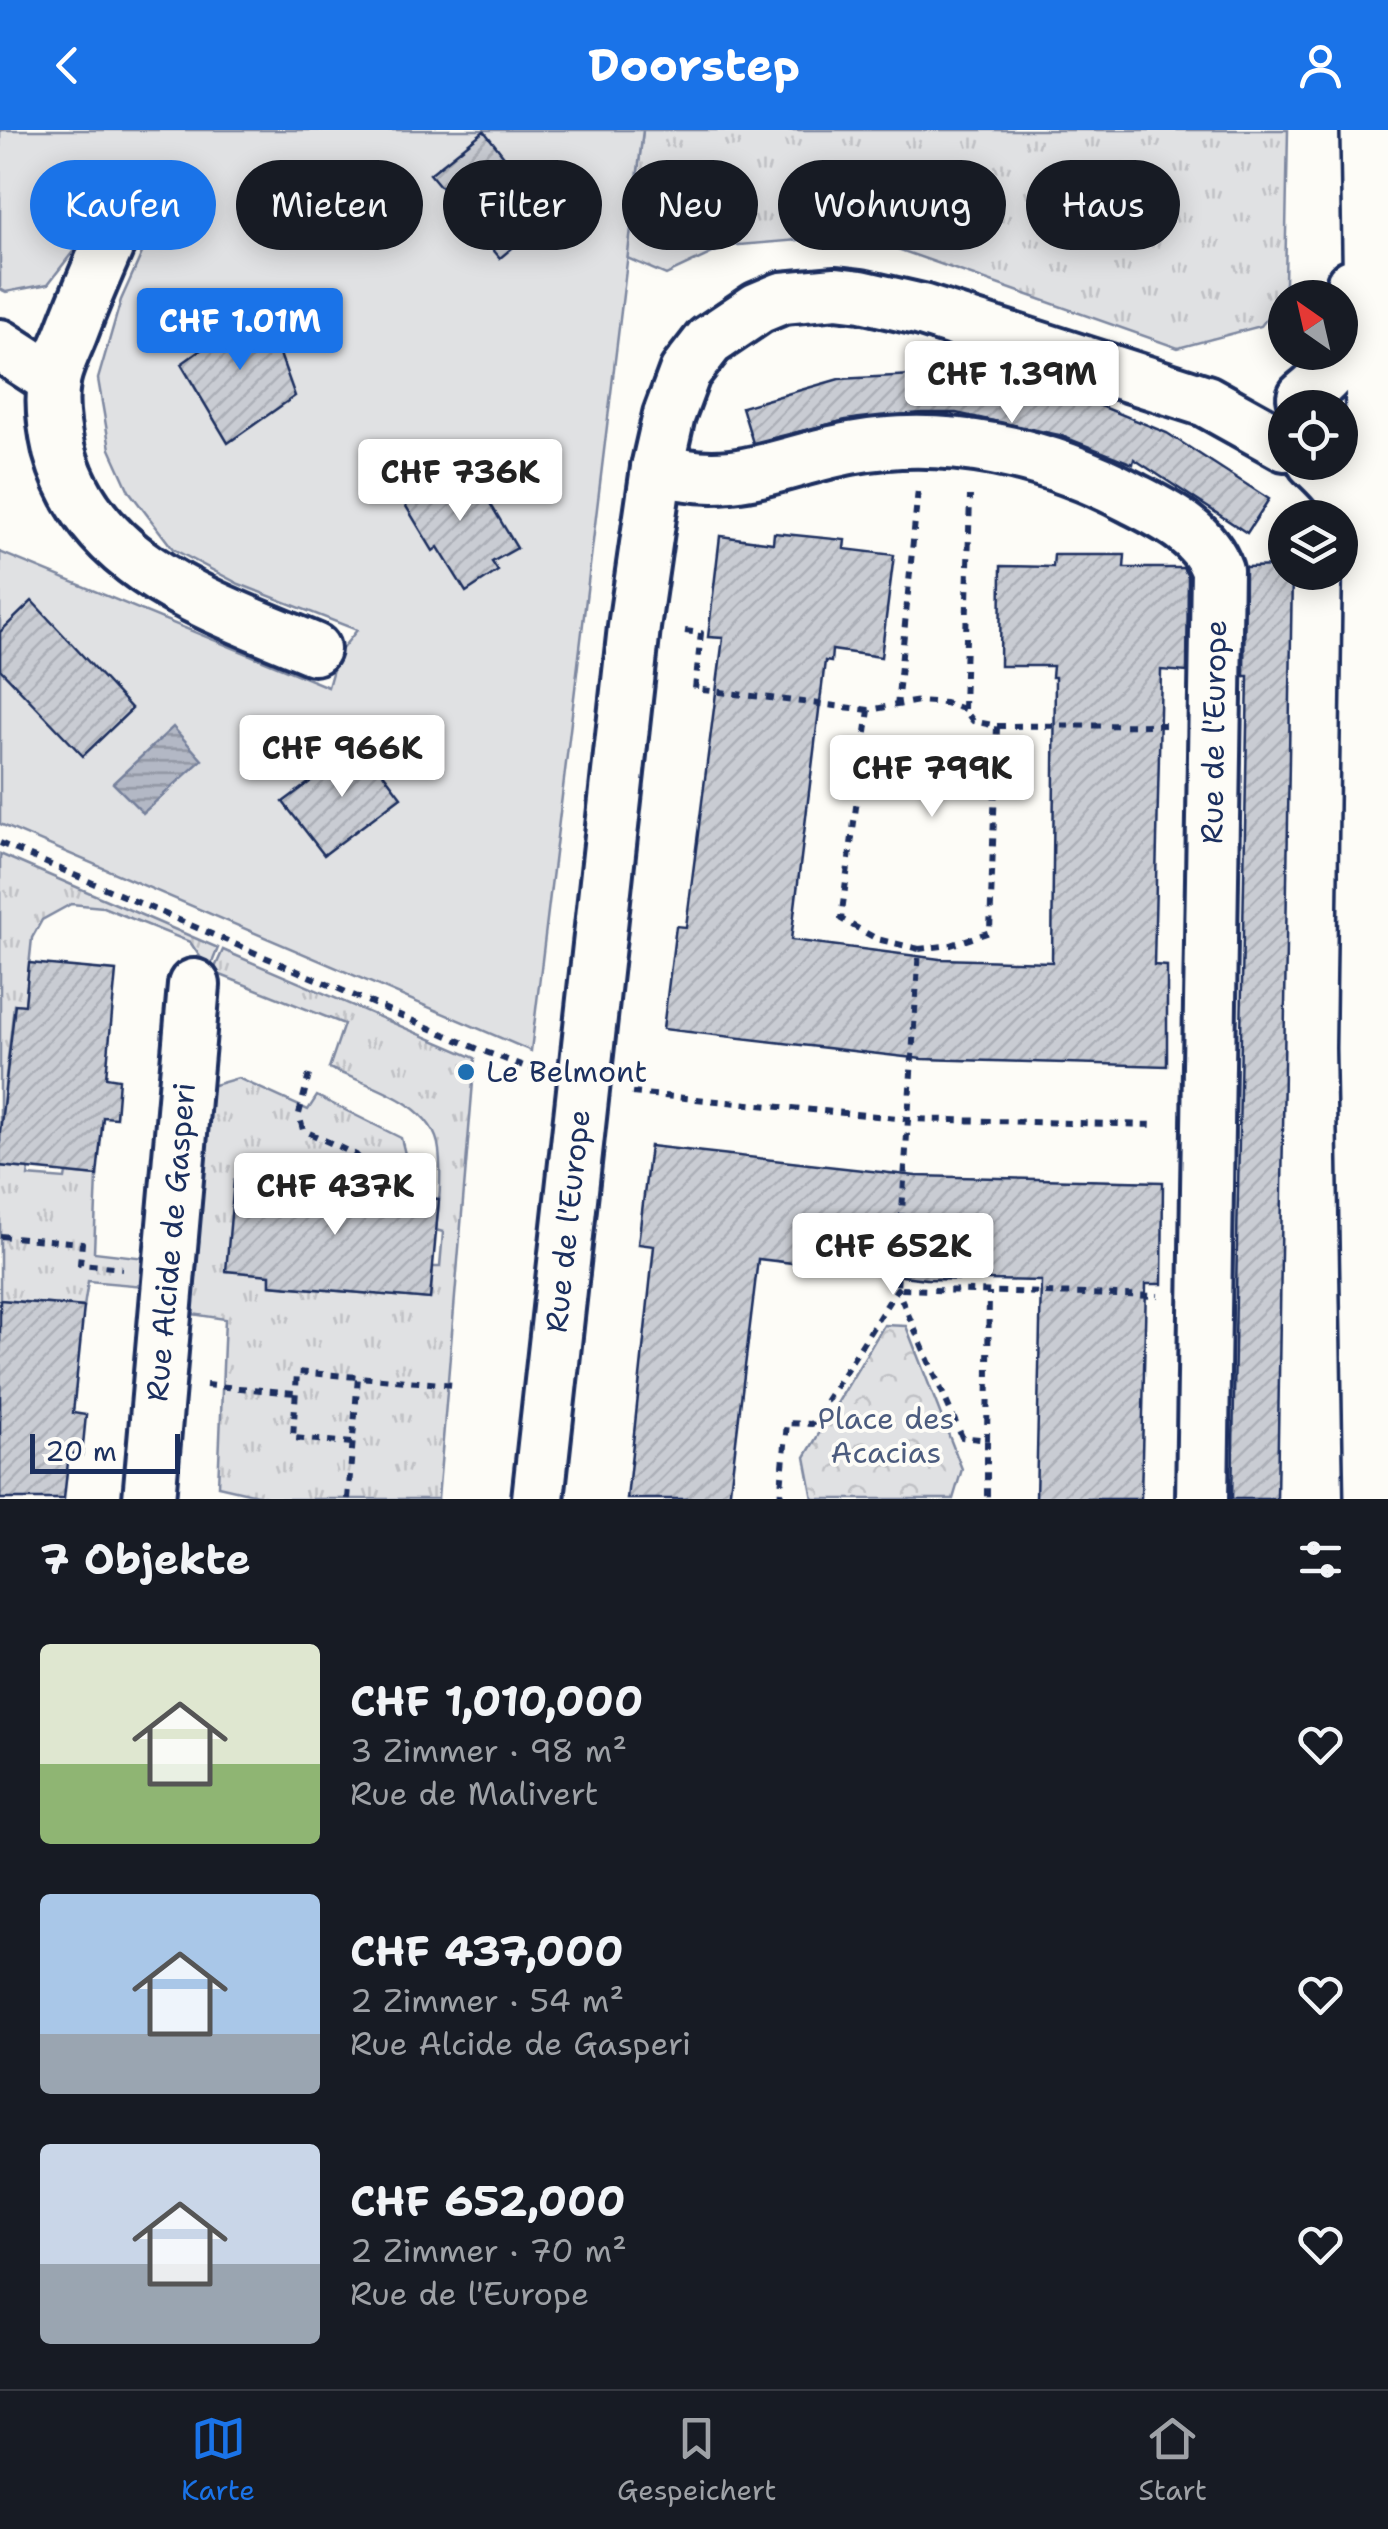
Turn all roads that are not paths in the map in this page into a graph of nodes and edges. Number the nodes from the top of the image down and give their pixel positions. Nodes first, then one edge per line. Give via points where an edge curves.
1 (1358, 130) edge
2 (1369, 130) edge
3 (106, 250) edge
4 (0, 344) edge
5 (54, 380) junction
6 (1311, 390) edge
7 (1268, 398) edge
8 (1206, 401) junction
9 (1268, 436) edge
10 (1369, 443) edge
11 (657, 468) junction
12 (1332, 480) edge
13 (314, 649) dead end
14 (1372, 677) junction
15 (194, 985) dead end
16 (1388, 1436) edge
17 (148, 1499) edge
18 (538, 1499) edge
19 (1202, 1499) edge
20 (1375, 1499) edge

1 - 6 street via 1348,346 1332,374
2 - 10 main road
3 - 5 street
4 - 5 street
5 - 13 street via 62,462 82,504 117,546 184,594
7 - 8 street, Rue de l'Europe
8 - 9 street, Rue de l'Europe
8 - 11 street, Rue de l'Europe via 922,310 836,293 782,298 709,341 685,372
10 - 14 main road
11 - 18 street, Rue de l'Europe
11 - 19 street, Rue de l'Europe via 689,478 738,478 853,448 971,446 1087,474 1160,512 1206,549 1217,570
12 - 14 street via 1356,521
14 - 20 main road via 1365,1048
15 - 17 street, Rue Alcide de Gasperi
16 - 20 main road

